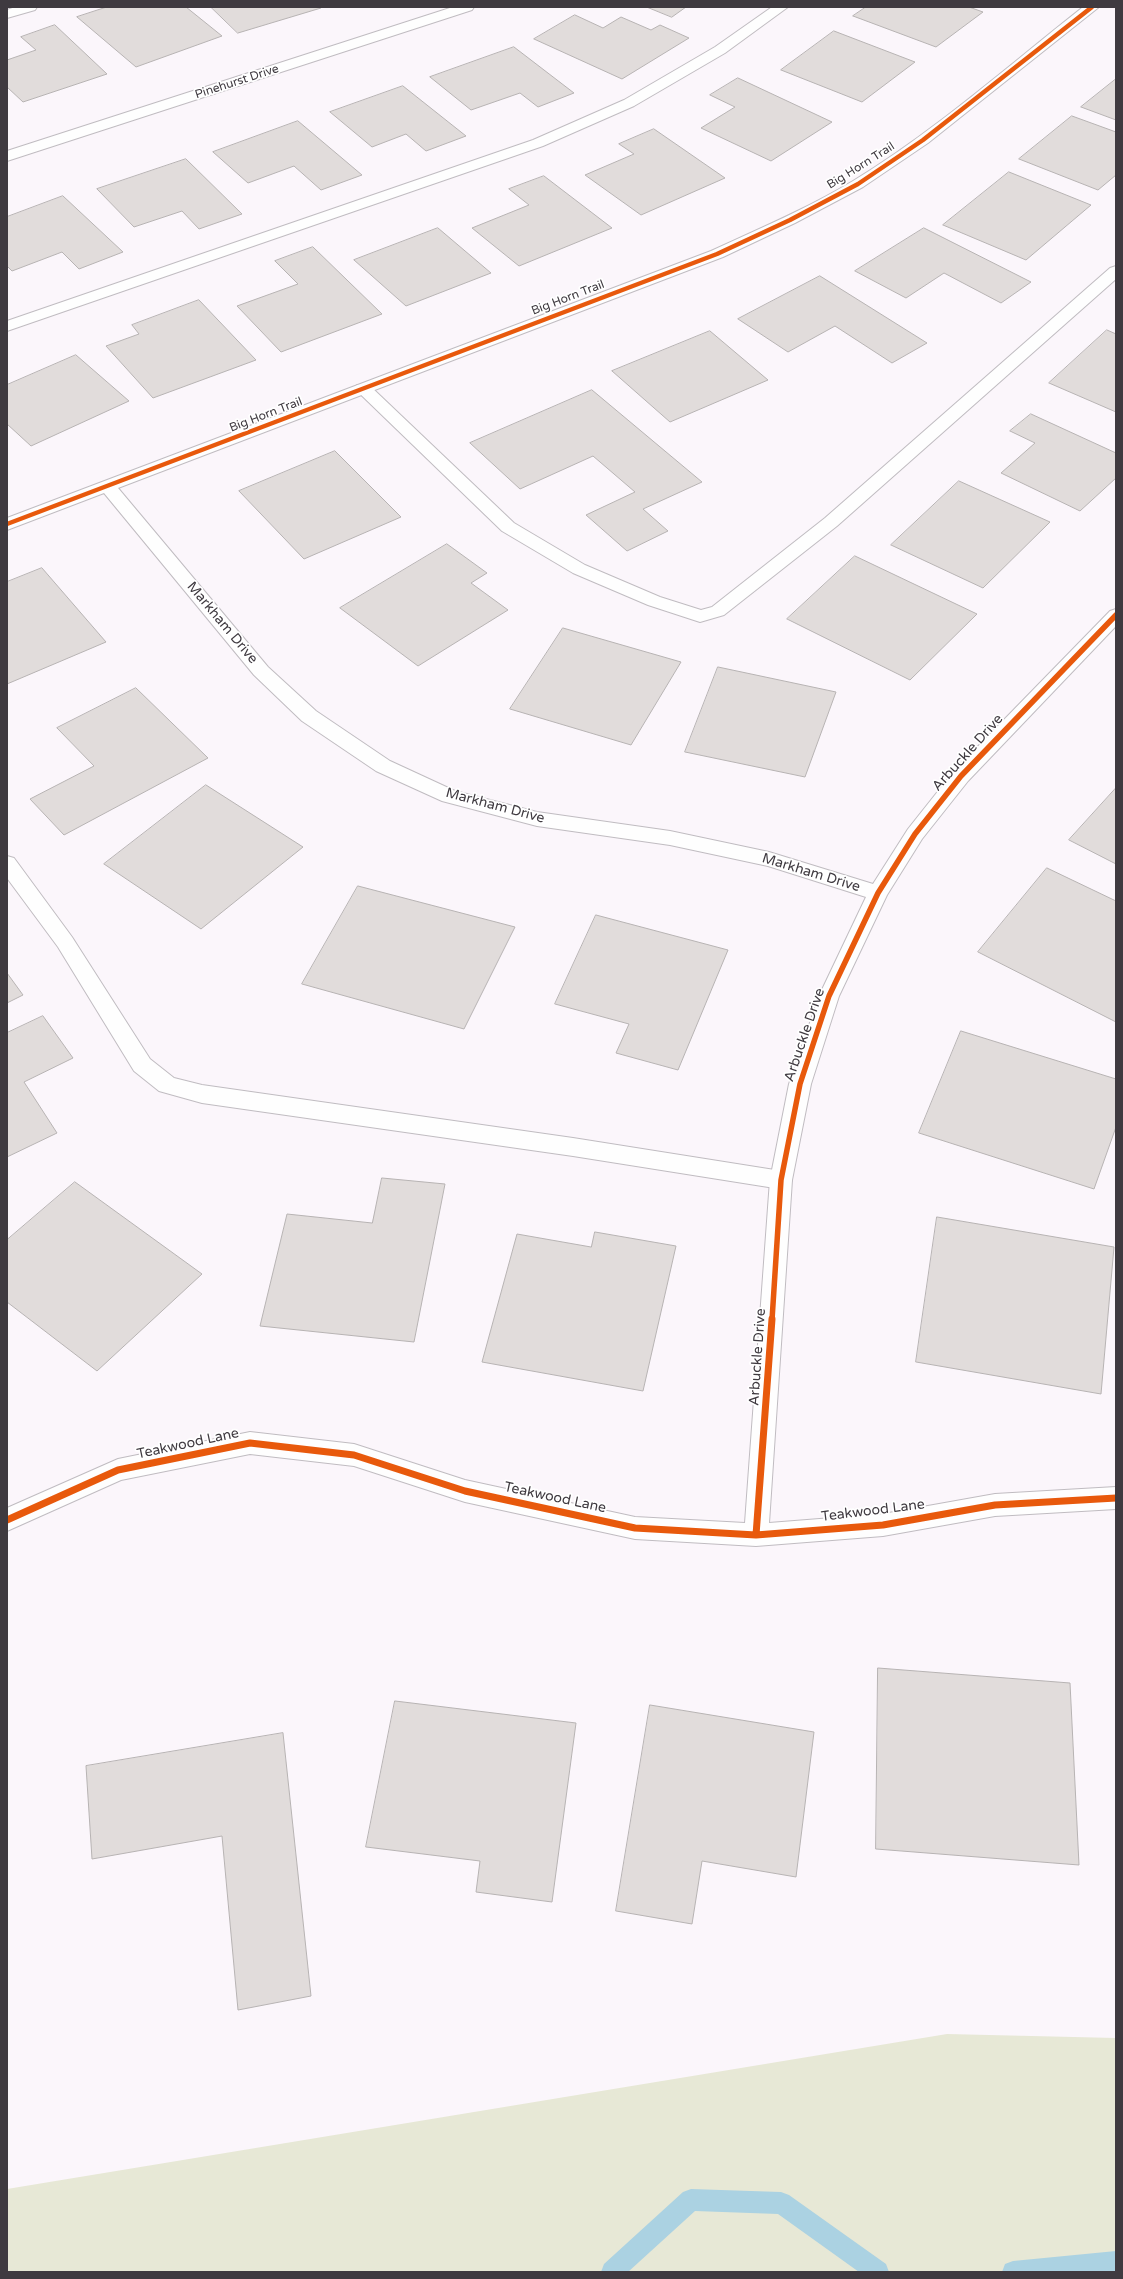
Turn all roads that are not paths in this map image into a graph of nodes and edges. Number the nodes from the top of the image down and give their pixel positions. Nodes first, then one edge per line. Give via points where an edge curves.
1 (30, 7) edge
2 (467, 7) edge
3 (780, 7) edge
4 (1092, 7) edge
5 (7, 14) edge
6 (7, 156) edge
7 (1116, 271) edge
8 (7, 326) edge
9 (362, 389) junction
10 (108, 487) junction
11 (7, 524) edge
12 (1116, 615) edge
13 (7, 863) edge
14 (878, 893) junction
15 (781, 1180) junction
16 (1116, 1498) edge
17 (7, 1520) edge
18 (756, 1535) junction

1 - 5 street
2 - 6 street, Pinehurst Drive
3 - 8 street via 720,50 629,104 538,143
4 - 9 street, Big Horn Trail via 923,140 858,184 790,220 717,254
7 - 9 street via 831,522 718,611 700,616 654,601 579,568 508,527
9 - 10 street, Big Horn Trail
10 - 11 street, Big Horn Trail
10 - 14 street, Markham Drive via 261,671 309,716 383,766 449,796 537,819 670,838 769,859
12 - 14 street, Arbuckle Drive via 961,776 915,834
13 - 15 street via 65,942 142,1065 167,1085 202,1094 573,1147
14 - 15 street, Arbuckle Drive via 827,1003 800,1084
15 - 18 street, Arbuckle Drive
16 - 18 street, Teakwood Lane via 995,1505 883,1525
17 - 18 street, Teakwood Lane via 118,1470 250,1444 354,1455 465,1491 635,1528

